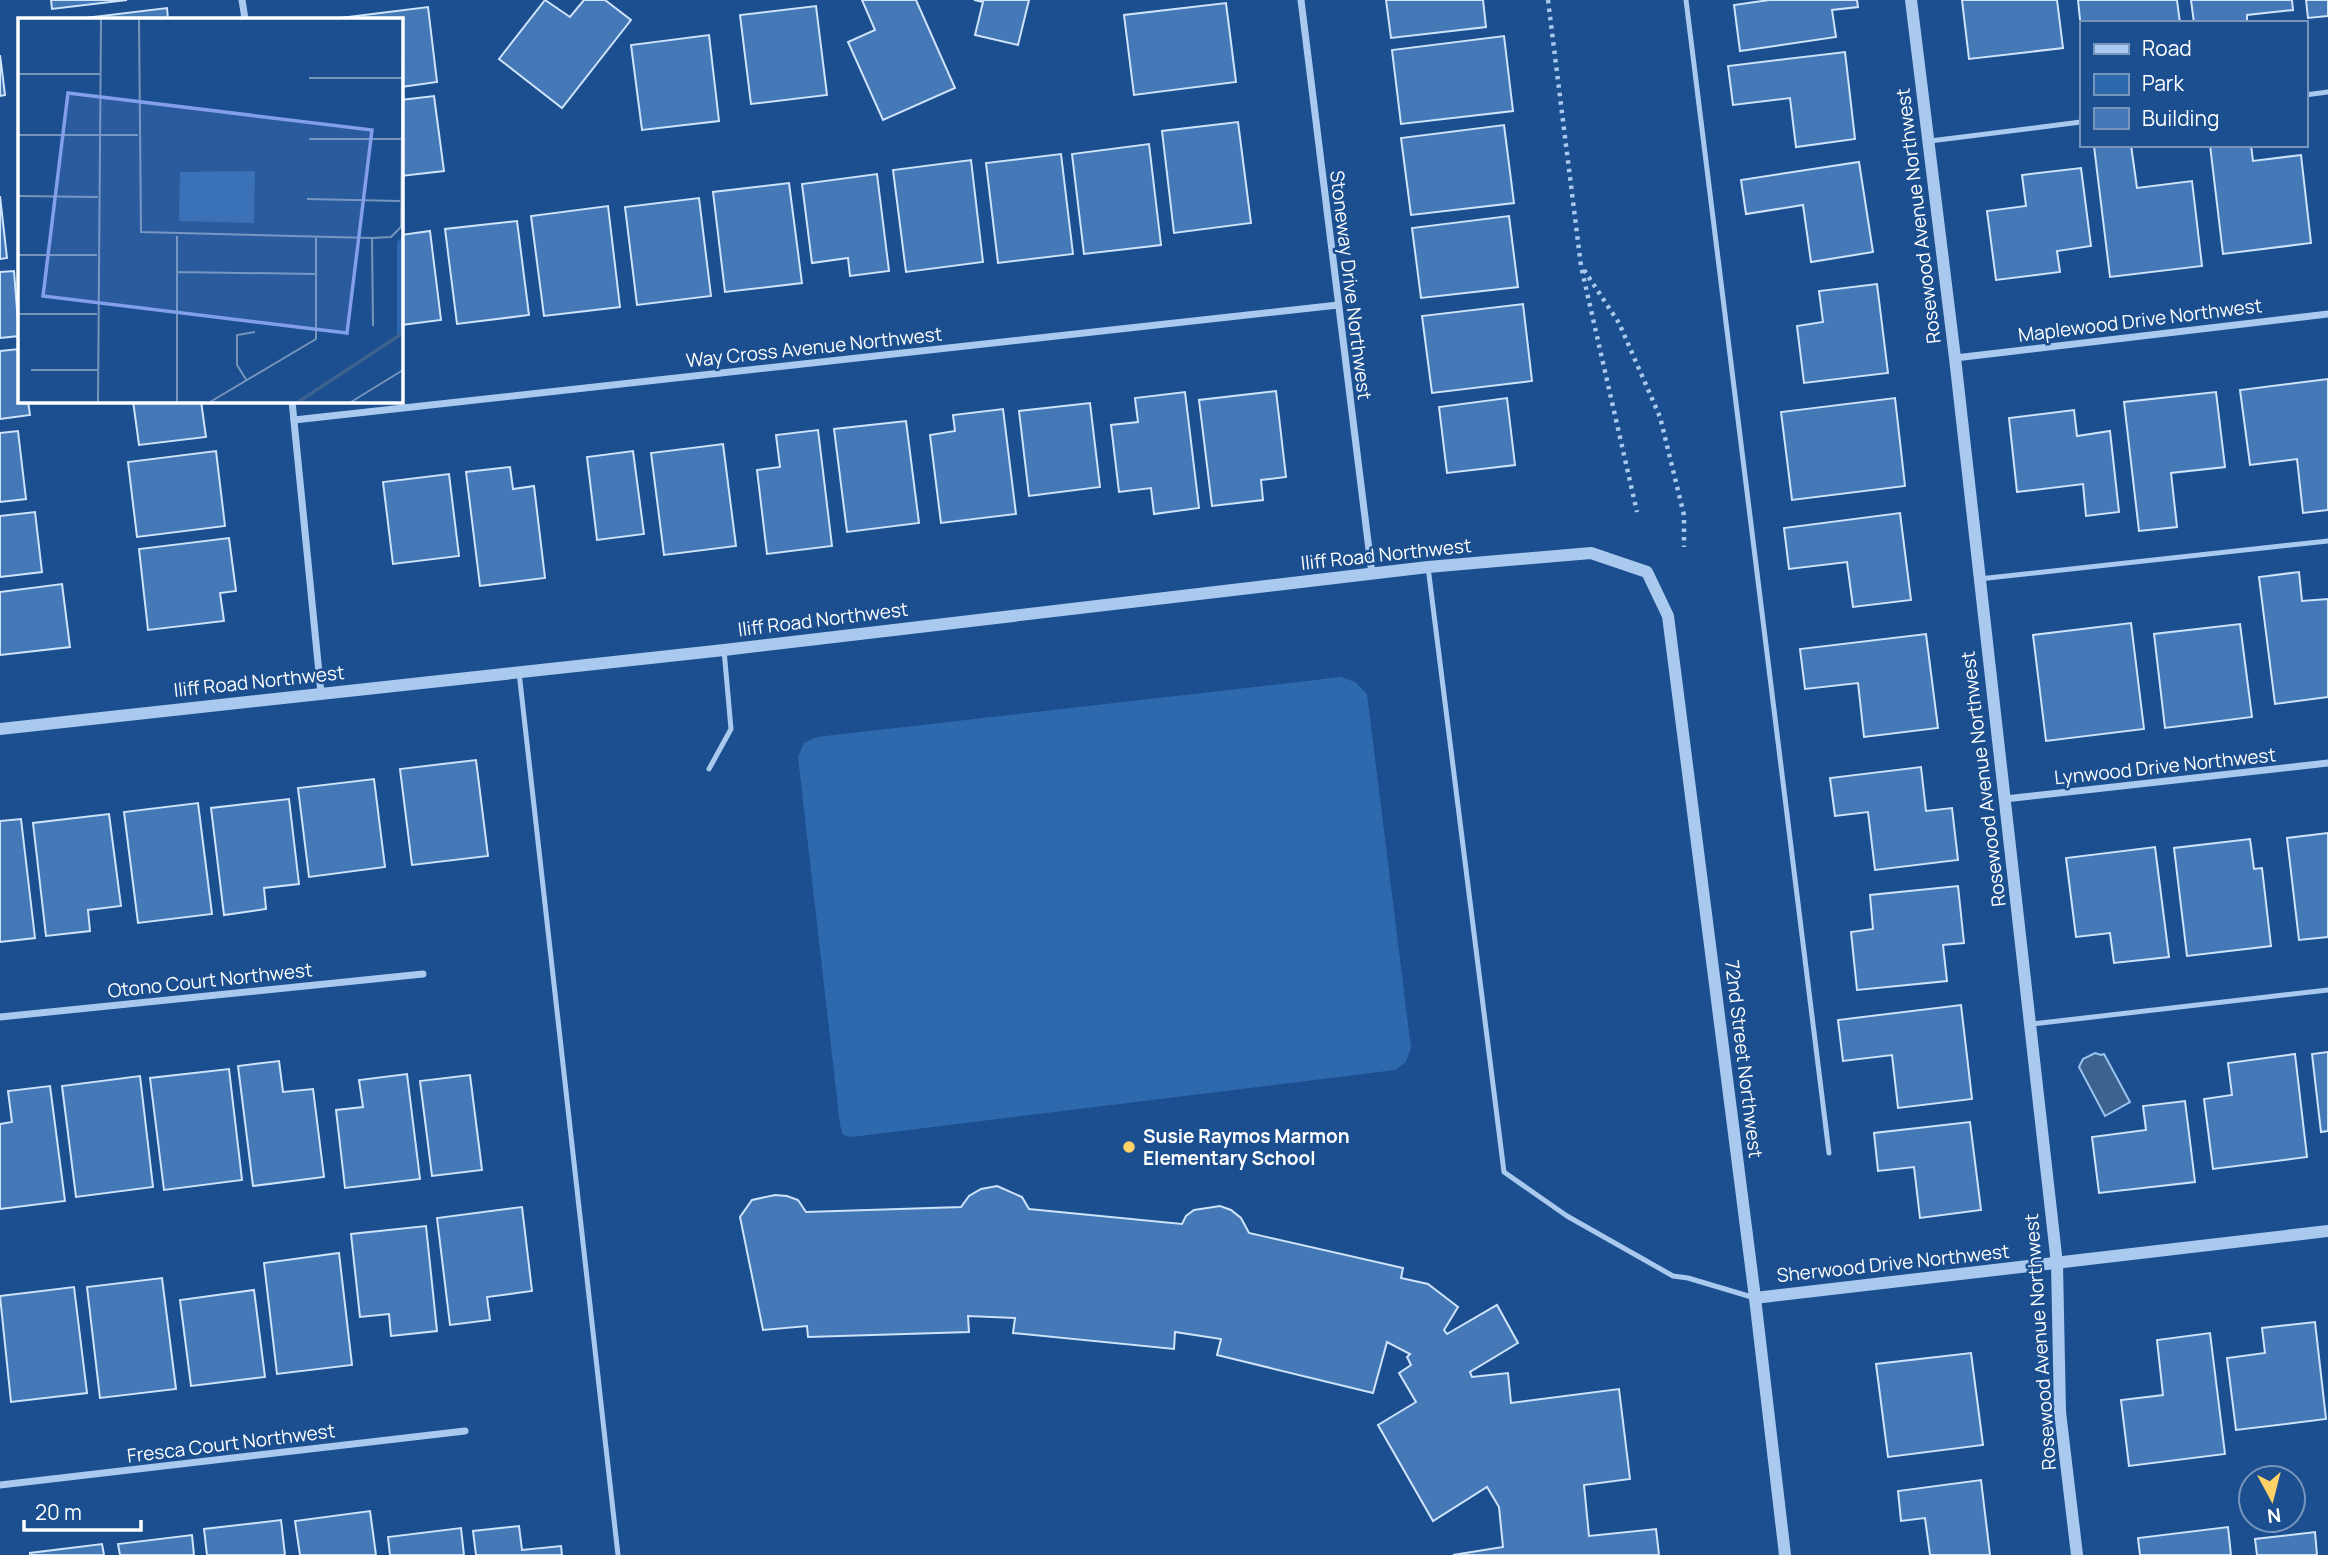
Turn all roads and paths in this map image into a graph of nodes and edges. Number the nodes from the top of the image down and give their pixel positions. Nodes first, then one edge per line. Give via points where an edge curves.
1 (242, 0) edge
2 (1301, 0) edge
3 (1548, 0) edge
4 (1686, 0) edge
5 (1911, 0) edge
6 (245, 18) edge
7 (2328, 92) edge
8 (2307, 94) edge
9 (2080, 122) edge
10 (1930, 141) junction
11 (1581, 266) junction
12 (1338, 305) junction
13 (2328, 314) edge
14 (1955, 358) junction
15 (292, 402) edge
16 (294, 420) junction
17 (1637, 512) dead end
18 (2328, 541) edge
19 (1684, 547) dead end
20 (1428, 568) junction
21 (1647, 572) joint
22 (1372, 574) junction
23 (1979, 579) junction
24 (724, 650) junction
25 (519, 672) junction
26 (321, 693) junction
27 (0, 729) edge
28 (2328, 763) edge
29 (709, 769) dead end
30 (2005, 799) junction
31 (423, 974) dead end
32 (2328, 990) edge
33 (0, 1017) edge
34 (2032, 1024) junction
35 (1829, 1153) dead end
36 (2328, 1231) edge
37 (2057, 1264) junction
38 (1755, 1298) junction
39 (465, 1431) dead end
40 (0, 1486) edge
41 (618, 1555) edge
42 (1785, 1555) edge
43 (2077, 1555) edge

1 - 6 street
2 - 12 street, Stoneway Drive Northwest
3 - 11 path
4 - 35 lane
5 - 10 street, Rosewood Avenue Northwest
7 - 8 lane
9 - 10 lane
10 - 14 street, Rosewood Avenue Northwest
11 - 17 path
11 - 19 path via 1619,323 1660,417 1685,515
12 - 16 street, Way Cross Avenue Northwest
12 - 22 street, Stoneway Drive Northwest
13 - 14 street, Maplewood Drive Northwest
14 - 23 street, Rosewood Avenue Northwest
15 - 16 street
16 - 26 street
18 - 23 lane
20 - 21 street, Iliff Road Northwest via 1591,553
20 - 22 street, Iliff Road Northwest
20 - 38 lane via 1504,1172 1567,1216 1673,1276
21 - 38 street, 72nd Street Northwest via 1668,616
22 - 24 street, Iliff Road Northwest
23 - 30 street, Rosewood Avenue Northwest
24 - 25 street, Iliff Road Northwest
24 - 29 lane via 731,729
25 - 26 street, Iliff Road Northwest
25 - 41 lane
26 - 27 street, Iliff Road Northwest
28 - 30 street, Lynwood Drive Northwest
30 - 34 street, Rosewood Avenue Northwest
31 - 33 street, Otono Court Northwest
32 - 34 lane
34 - 37 street, Rosewood Avenue Northwest
36 - 37 street, Sherwood Drive Northwest
37 - 38 street, Sherwood Drive Northwest
37 - 43 street, Rosewood Avenue Northwest via 2060,1412
38 - 42 street, 72nd Street Northwest
39 - 40 street, Fresca Court Northwest

